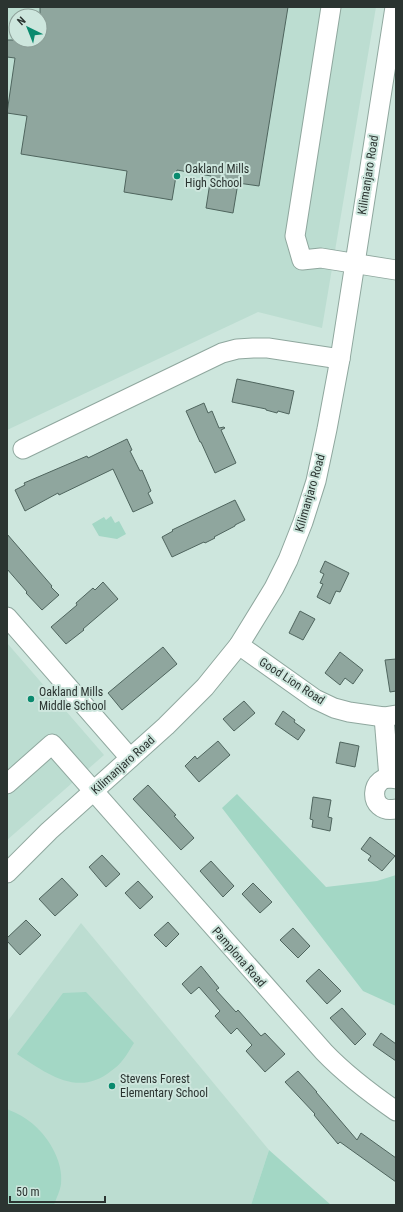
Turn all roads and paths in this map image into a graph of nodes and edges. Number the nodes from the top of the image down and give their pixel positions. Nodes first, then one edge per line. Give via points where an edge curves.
1 (331, 7) edge
2 (395, 7) edge
3 (354, 263) junction
4 (396, 270) edge
5 (340, 359) junction
6 (23, 449) dead end
7 (7, 617) edge
8 (239, 645) junction
9 (390, 716) edge
10 (130, 758) junction
11 (393, 778) edge
12 (7, 784) edge
13 (94, 791) junction
14 (396, 809) edge
15 (7, 873) edge
16 (396, 1111) edge

1 - 3 street via 295,236 302,260 321,258
2 - 3 street, Kilimanjaro Road
3 - 4 street
3 - 5 street, Kilimanjaro Road
5 - 6 street via 268,348 237,349 222,353
5 - 8 street, Kilimanjaro Road via 316,481 303,522 274,588
7 - 10 street
8 - 9 street, Good Lion Road via 315,699 334,708
8 - 10 street, Kilimanjaro Road via 200,692
9 - 11 street
10 - 13 street, Kilimanjaro Road
11 - 14 street via 379,782 374,792 380,806 384,809
12 - 13 street, Pamplona Road via 52,744
13 - 15 street, Kilimanjaro Road
13 - 16 street, Pamplona Road via 337,1066

